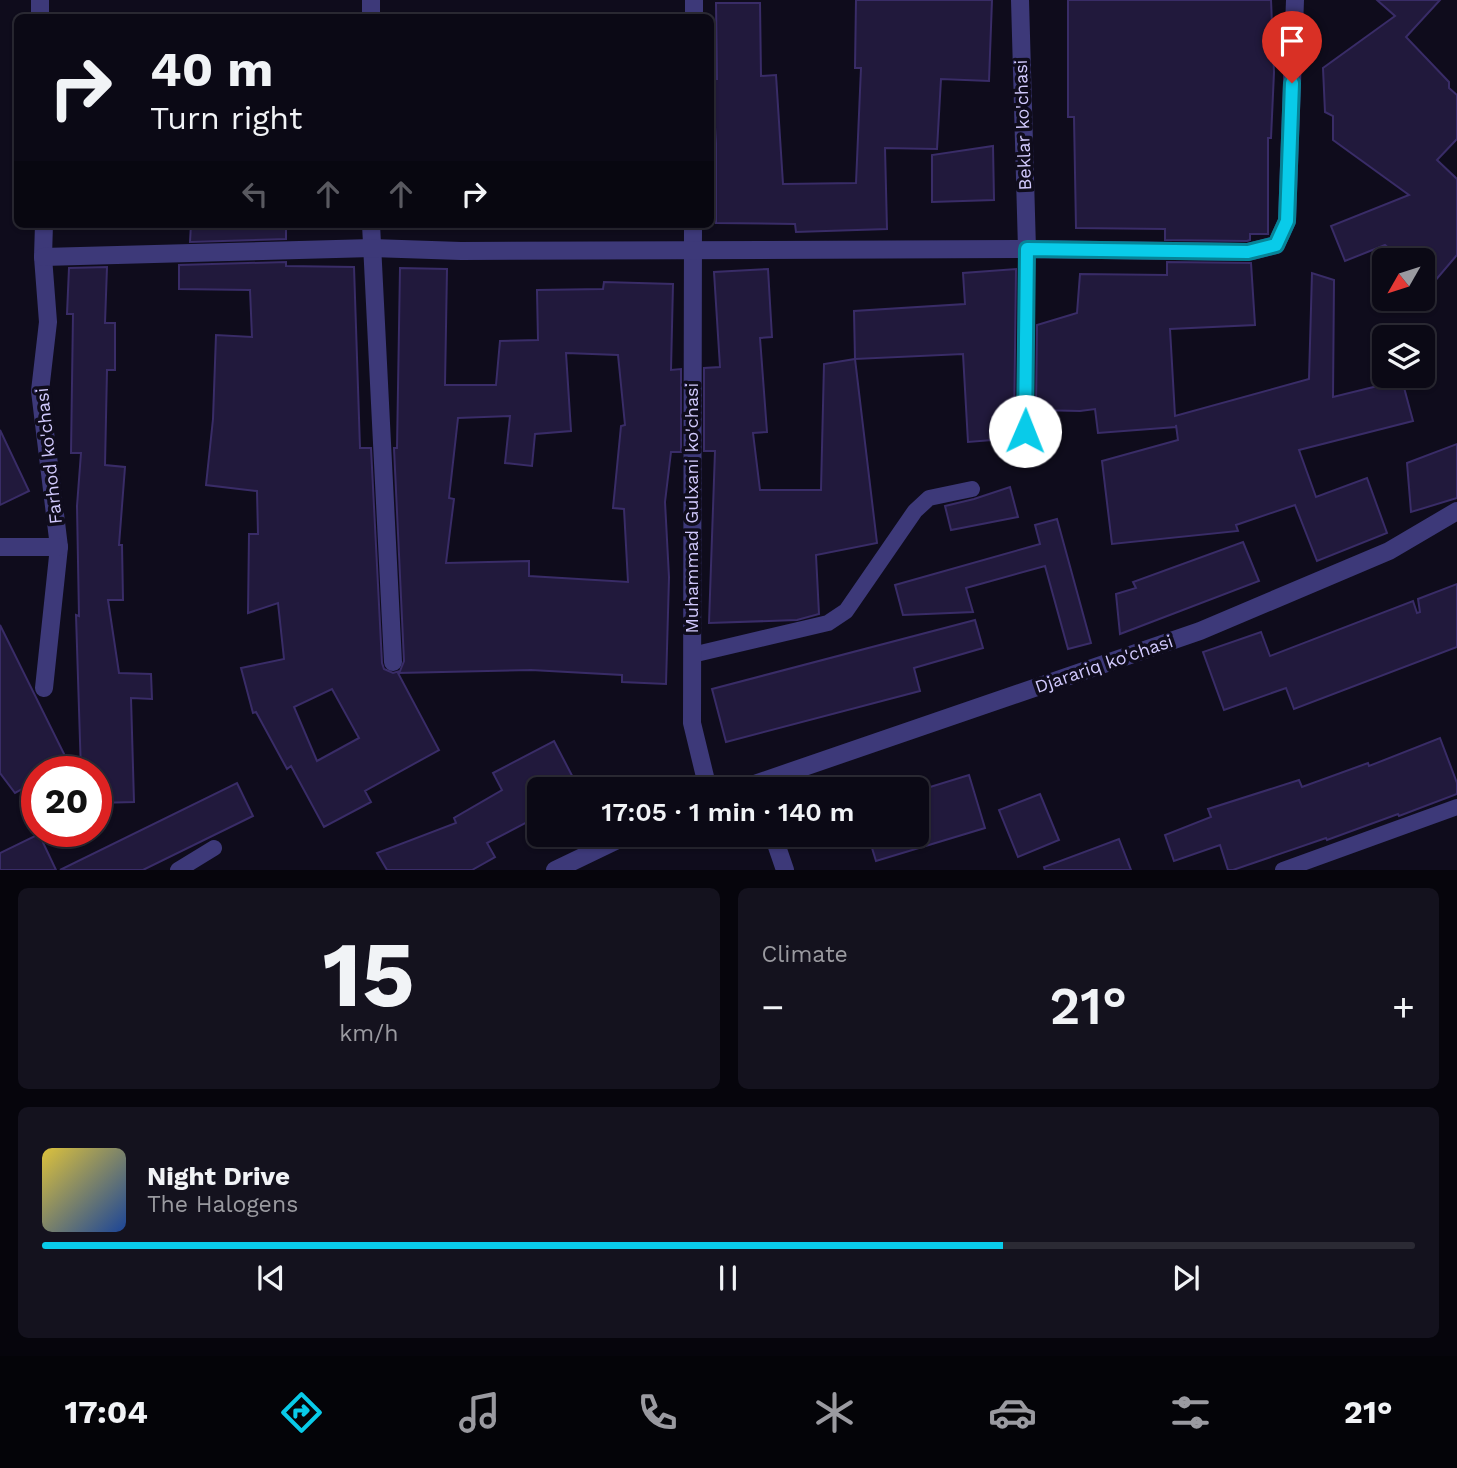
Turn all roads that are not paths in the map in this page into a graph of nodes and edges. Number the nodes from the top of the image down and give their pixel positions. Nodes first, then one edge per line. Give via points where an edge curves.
1 (1020, 0) edge
2 (1294, 0) edge
3 (44, 228) edge
4 (371, 228) edge
5 (693, 228) edge
6 (372, 248) junction
7 (1027, 249) junction
8 (693, 251) junction
9 (43, 257) junction
10 (1025, 431) dead end
11 (972, 489) dead end
12 (1457, 512) edge
13 (0, 547) edge
14 (59, 547) junction
15 (692, 655) junction
16 (393, 662) dead end
17 (44, 688) dead end
18 (705, 777) edge
19 (782, 777) edge
20 (1457, 807) edge
21 (603, 847) edge
22 (777, 847) edge
23 (214, 848) dead end
24 (178, 870) edge
25 (555, 870) edge
26 (785, 870) edge
27 (1283, 870) edge

1 - 7 street, Beklar ko'chasi
2 - 7 street via 1287,221 1276,245 1248,252
3 - 9 street, Farhod ko'chasi
4 - 6 street
5 - 8 street, Muhammad Gulxani ko'chasi
6 - 8 street
6 - 9 street
6 - 16 street
7 - 8 street
7 - 10 lane
8 - 15 street, Muhammad Gulxani ko'chasi
9 - 14 street, Farhod ko'chasi via 48,322 40,391
11 - 15 lane via 929,498 915,511 846,611 828,623
12 - 19 street, Djarariq ko'chasi via 1389,551 1200,631
13 - 14 street
14 - 17 street, Farhod ko'chasi
15 - 18 street, Muhammad Gulxani ko'chasi via 692,723
20 - 27 lane
21 - 25 street
22 - 26 street
23 - 24 lane

